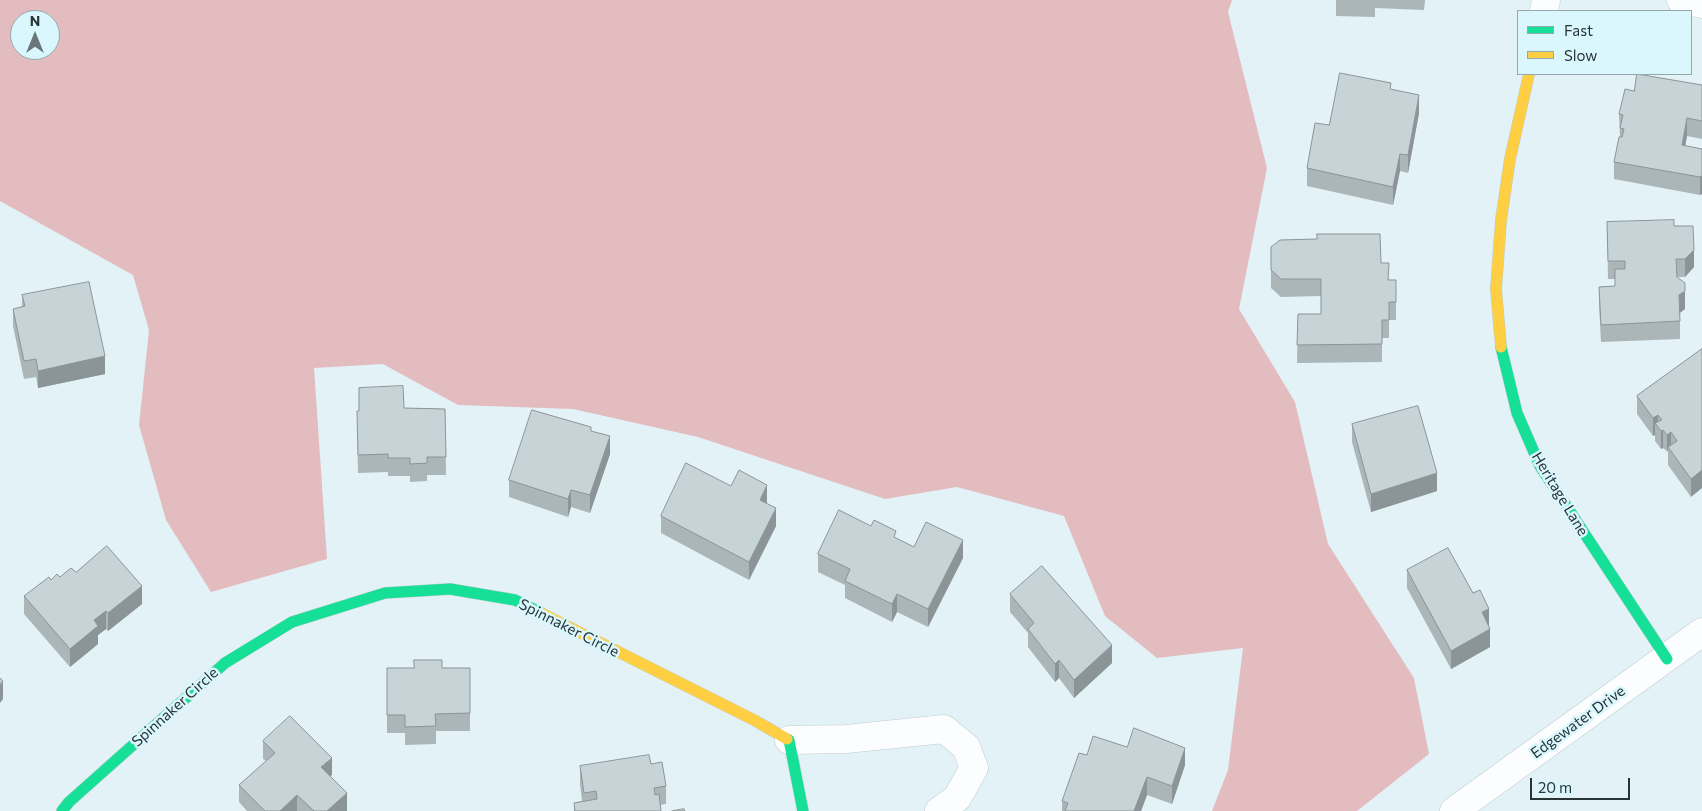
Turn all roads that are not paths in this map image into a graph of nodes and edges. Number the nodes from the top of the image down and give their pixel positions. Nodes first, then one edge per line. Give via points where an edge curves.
1 (1681, 0) edge
2 (1702, 4) edge
3 (1530, 75) edge
4 (1702, 632) edge
5 (1667, 659) junction
6 (788, 740) junction
7 (62, 811) edge
8 (803, 811) edge
9 (939, 811) edge
10 (1454, 811) edge

1 - 2 street
3 - 5 street, Heritage Lane via 1510,159 1501,220 1496,289 1502,353 1517,414 1540,466
4 - 5 street, Edgewater Drive
5 - 10 street, Edgewater Drive
6 - 7 street, Spinnaker Circle via 515,600 450,589 385,593 292,622 225,663
6 - 8 street
6 - 9 street via 846,739 944,729 966,747 974,768 957,798

